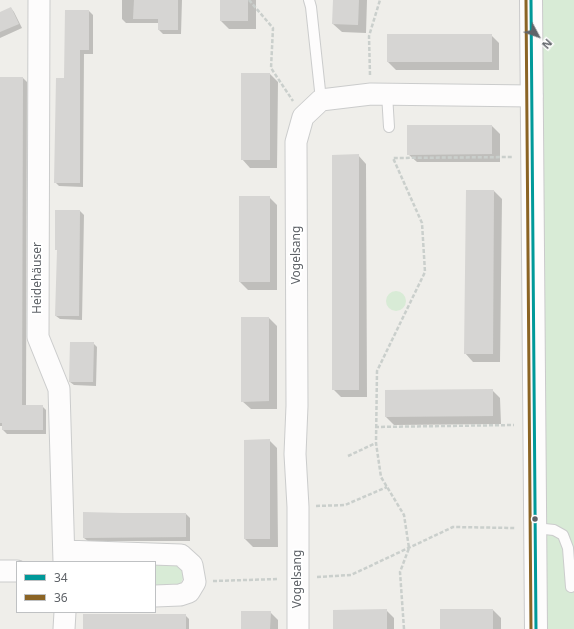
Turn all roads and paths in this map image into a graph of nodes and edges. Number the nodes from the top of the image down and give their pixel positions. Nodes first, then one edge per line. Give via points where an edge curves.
1 (39, 0) edge
2 (249, 0) edge
3 (309, 0) edge
4 (380, 0) edge
5 (530, 0) edge
6 (379, 94) junction
7 (532, 96) junction
8 (321, 100) junction
9 (303, 116) junction
10 (389, 127) dead end
11 (533, 157) junction
12 (534, 425) junction
13 (376, 427) junction
14 (376, 444) junction
15 (348, 456) dead end
16 (386, 487) junction
17 (298, 507) junction
18 (535, 528) junction
19 (409, 548) junction
20 (64, 557) edge
21 (0, 571) edge
22 (16, 571) edge
23 (298, 578) junction
24 (194, 582) junction
25 (571, 588) dead end
26 (156, 596) edge
27 (65, 613) edge
28 (64, 629) edge
29 (298, 629) edge
30 (404, 629) edge
31 (536, 629) edge

1 - 20 street, Heidehäuser via 38,337 59,389
2 - 9 path via 273,28 271,68
3 - 8 lane
4 - 6 path via 369,36
5 - 7 street
6 - 7 street
6 - 8 street
6 - 10 lane
7 - 11 street
8 - 9 street
9 - 17 street, Vogelsang via 296,142 295,454
11 - 12 street
11 - 13 path via 393,158 422,223 425,272 377,371
12 - 13 path
12 - 18 street
13 - 14 path
14 - 15 path
14 - 16 path via 381,477
16 - 17 path via 345,505
16 - 19 path via 404,515
17 - 23 street, Vogelsang
18 - 19 path via 453,527
18 - 25 lane via 554,530 563,535 568,548
18 - 31 street
19 - 23 path via 351,575
19 - 30 path via 400,572
20 - 24 street, Heidehäuser via 181,555 192,565
21 - 22 street
23 - 24 path
23 - 29 street, Vogelsang
24 - 26 street via 189,592 180,596
27 - 28 street

